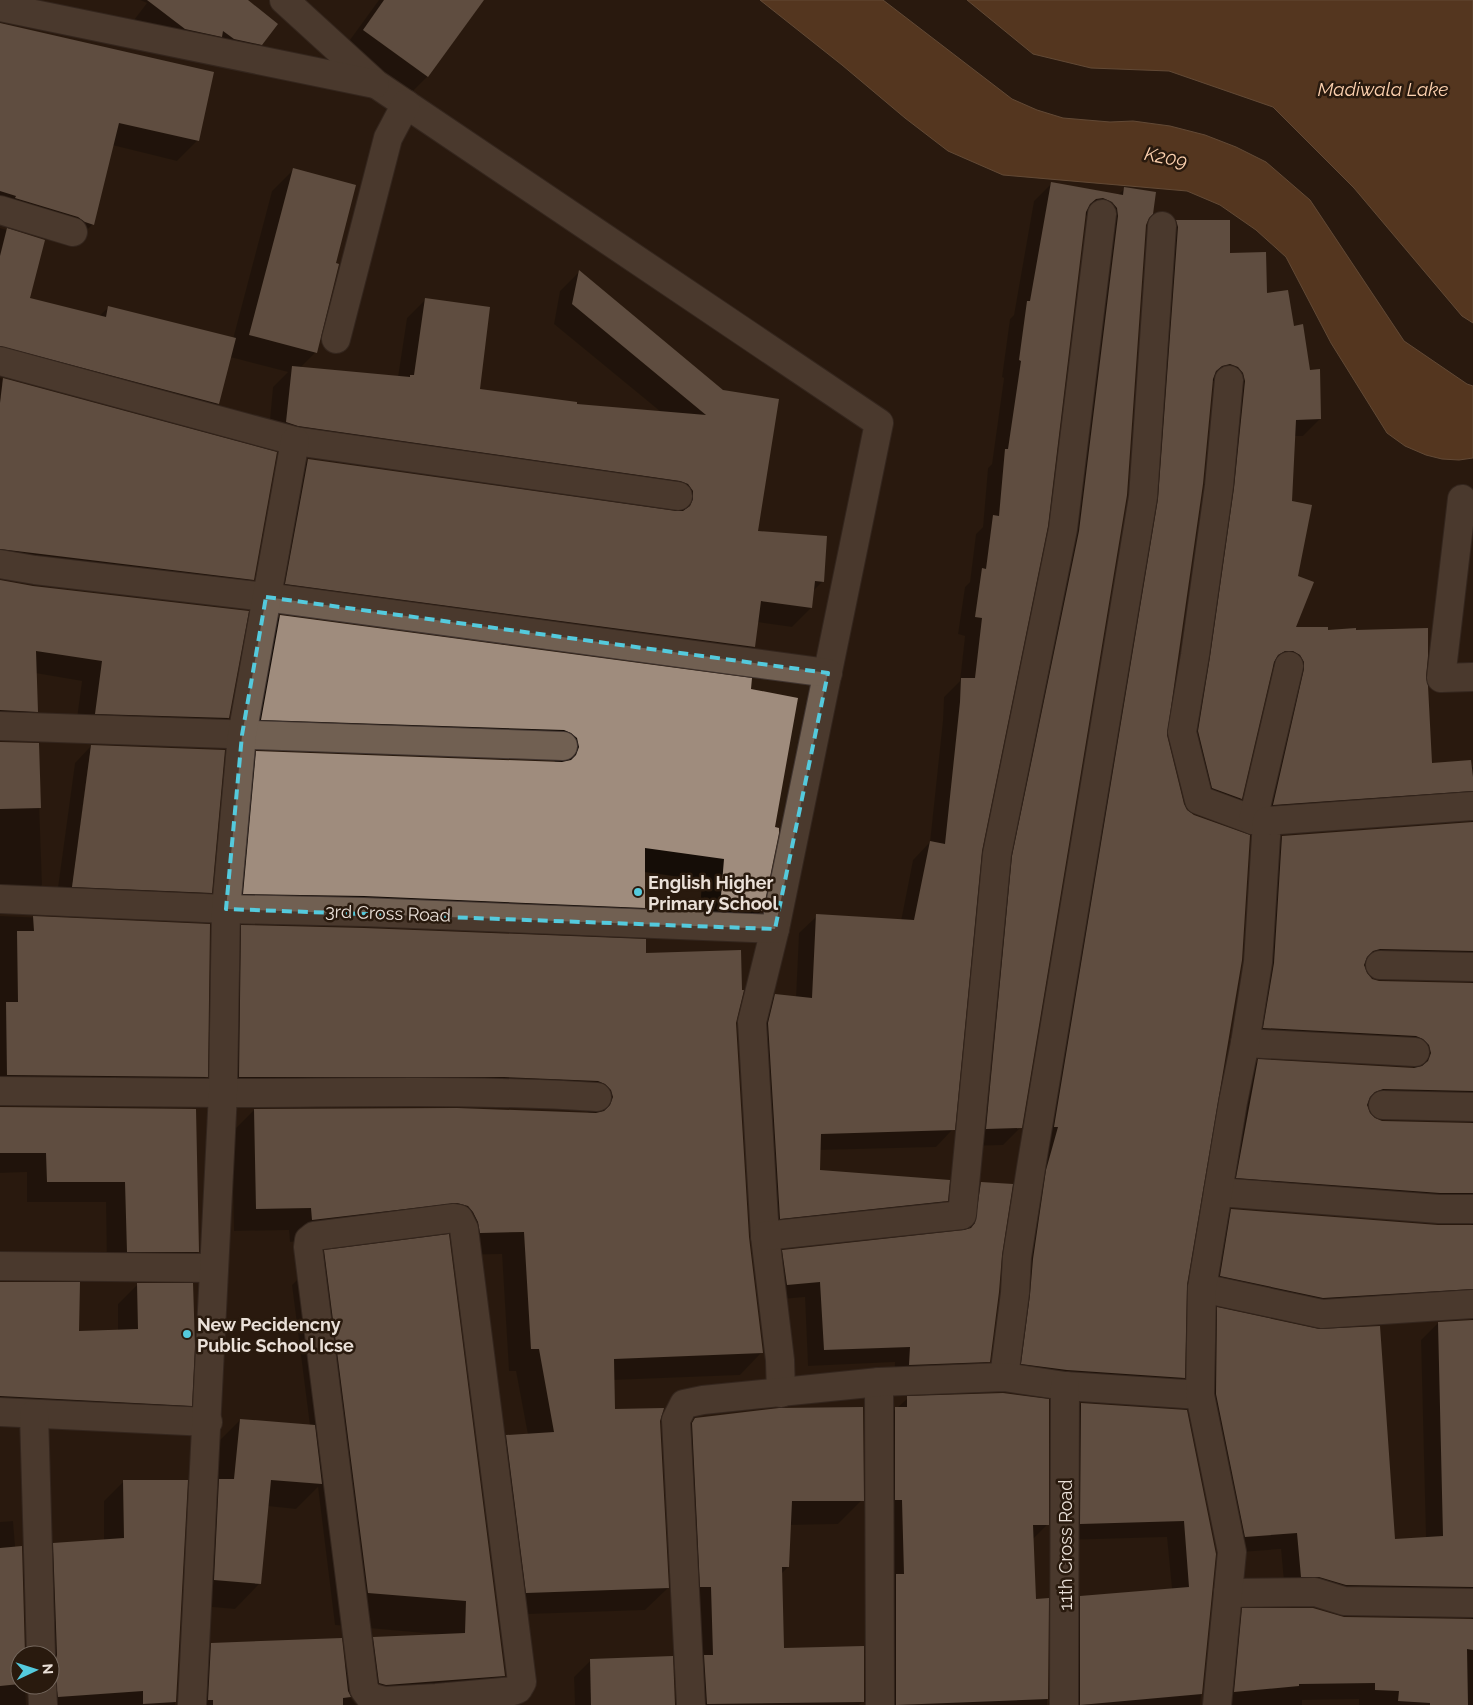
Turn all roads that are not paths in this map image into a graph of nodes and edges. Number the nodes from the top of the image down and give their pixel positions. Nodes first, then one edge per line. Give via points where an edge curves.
1 (284, 0) edge
2 (0, 6) edge
3 (376, 84) junction
4 (406, 104) junction
5 (0, 210) edge
6 (1102, 214) dead end
7 (1162, 226) dead end
8 (73, 232) dead end
9 (336, 339) dead end
10 (0, 361) edge
11 (1229, 380) dead end
12 (295, 441) junction
13 (678, 496) dead end
14 (1462, 500) dead end
15 (0, 564) edge
16 (266, 597) junction
17 (1289, 666) dead end
18 (828, 673) junction
19 (1473, 677) edge
20 (0, 726) edge
21 (242, 735) junction
22 (563, 746) dead end
23 (1473, 806) edge
24 (1260, 820) junction
25 (0, 899) edge
26 (226, 910) junction
27 (775, 929) junction
28 (1380, 965) dead end
29 (1473, 967) edge
30 (1245, 1044) junction
31 (1415, 1052) dead end
32 (0, 1091) edge
33 (223, 1093) junction
34 (597, 1097) dead end
35 (1383, 1105) dead end
36 (1473, 1108) edge
37 (1218, 1192) junction
38 (1473, 1210) edge
39 (765, 1236) junction
40 (0, 1266) edge
41 (214, 1268) junction
42 (1202, 1288) junction
43 (1473, 1304) edge
44 (1004, 1376) junction
45 (879, 1382) junction
46 (1065, 1386) junction
47 (781, 1393) junction
48 (1200, 1396) junction
49 (0, 1412) edge
50 (34, 1414) junction
51 (208, 1422) junction
52 (1228, 1592) junction
53 (1473, 1603) edge
54 (41, 1645) edge
55 (437, 1702) edge
56 (192, 1705) edge
57 (691, 1705) edge
58 (880, 1705) edge
59 (1064, 1705) edge
60 (1217, 1705) edge

1 - 3 street
2 - 3 street
3 - 4 street
4 - 9 street via 388,138
4 - 18 street via 879,423
5 - 8 street
6 - 39 street via 1063,529 998,854 962,1216
7 - 44 street via 1143,497 1031,1168
10 - 12 street
11 - 24 street via 1219,486 1182,732 1198,800
12 - 13 street
12 - 16 street
14 - 19 street via 1441,678
15 - 16 street
16 - 18 street
16 - 21 street
17 - 24 street
18 - 27 street
20 - 21 street
21 - 22 street
21 - 26 street
23 - 24 street
24 - 30 street via 1258,962
25 - 26 street, 3rd Cross Road
26 - 27 street, 3rd Cross Road via 364,912
26 - 33 street
27 - 39 street via 752,1022
28 - 29 street
30 - 31 street
30 - 37 street
32 - 33 street
33 - 34 street via 396,1091
33 - 41 street
35 - 36 street
37 - 38 street
37 - 42 street
39 - 47 street
40 - 41 street
41 - 51 street
42 - 43 street via 1322,1314
42 - 48 street
44 - 45 street
44 - 46 street
45 - 47 street
45 - 58 street
46 - 48 street
46 - 59 street, 11th Cross Road
47 - 57 street via 684,1404 676,1420
48 - 52 street via 1232,1552
49 - 50 street
50 - 51 street
50 - 54 street
51 - 56 street
52 - 53 street via 1316,1592 1344,1601
52 - 60 street
55 - 55 street via 384,1702 370,1697 364,1689 308,1247 314,1236 454,1218 459,1219 464,1229 522,1682 513,1691

